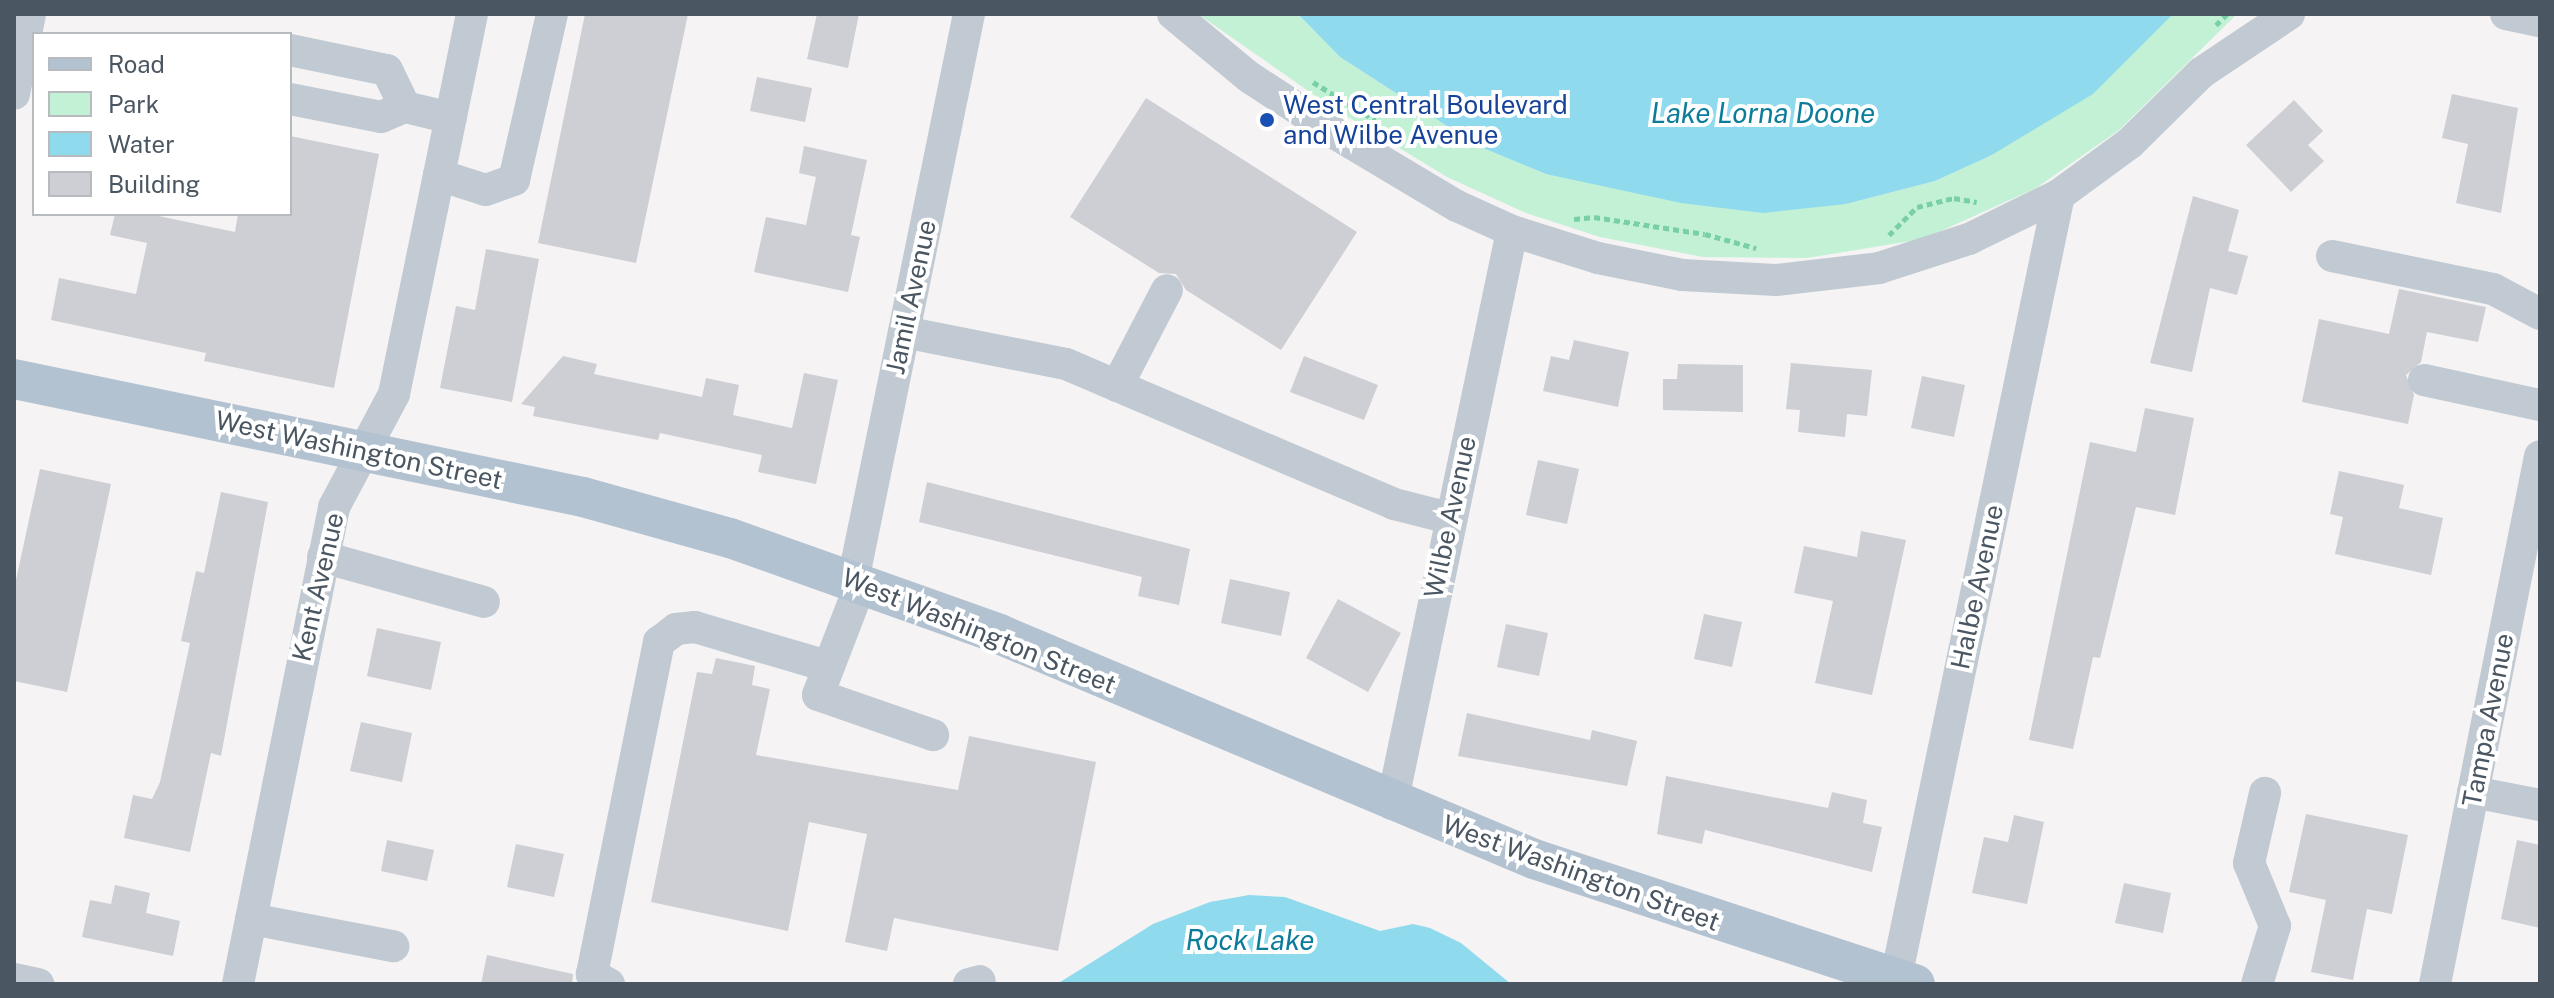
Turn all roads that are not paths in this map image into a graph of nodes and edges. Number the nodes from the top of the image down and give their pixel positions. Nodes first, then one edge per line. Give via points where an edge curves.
1 (30, 14) edge
2 (472, 14) edge
3 (552, 14) edge
4 (969, 14) edge
5 (1173, 14) edge
6 (2289, 14) edge
7 (2506, 14) edge
8 (2540, 21) edge
9 (292, 50) edge
10 (14, 94) edge
11 (292, 99) edge
12 (405, 107) junction
13 (451, 118) junction
14 (439, 175) junction
15 (2059, 195) junction
16 (1512, 231) junction
17 (2332, 256) dead end
18 (1167, 290) dead end
19 (2540, 314) edge
20 (904, 332) junction
21 (14, 379) edge
22 (2424, 380) dead end
23 (1117, 386) junction
24 (2540, 405) edge
25 (364, 450) junction
26 (2540, 456) edge
27 (1449, 518) junction
28 (323, 557) junction
29 (857, 582) junction
30 (484, 602) dead end
31 (827, 666) junction
32 (933, 735) dead end
33 (2473, 792) junction
34 (2265, 793) dead end
35 (1392, 804) junction
36 (2540, 805) edge
37 (251, 919) junction
38 (393, 946) dead end
39 (14, 979) edge
40 (1905, 981) edge
41 (38, 984) edge
42 (238, 984) edge
43 (609, 984) edge
44 (2257, 984) edge
45 (2435, 984) edge

1 - 10 street
2 - 13 street, Kent Avenue
3 - 14 street via 514,180 486,190
4 - 20 street, Jamil Avenue
5 - 16 street via 1249,77 1336,134 1457,206
6 - 15 street via 2201,73 2130,143
7 - 8 street
9 - 12 street via 387,70
11 - 12 street via 381,117
12 - 13 street
13 - 14 street, Kent Avenue
14 - 25 street, Kent Avenue via 394,394
15 - 16 street via 1969,239 1879,268 1776,280 1682,275 1598,258
15 - 40 street, Halbe Avenue
16 - 27 street, Wilbe Avenue
17 - 19 street via 2493,289
18 - 23 street
20 - 23 street via 1066,364
20 - 29 street, Jamil Avenue
21 - 25 main road, West Washington Street
22 - 24 street
23 - 27 street via 1394,504
25 - 28 street, Kent Avenue via 334,507
25 - 29 main road, West Washington Street via 583,497 730,538
26 - 33 street, Tampa Avenue
27 - 35 street, Wilbe Avenue
28 - 30 street
28 - 37 street, Kent Avenue
29 - 31 street, Jamil Avenue
29 - 35 main road, West Washington Street via 999,634
31 - 32 street via 818,695
31 - 43 street via 695,627 676,629 659,642 592,974
33 - 36 street
33 - 45 street, Tampa Avenue
34 - 44 street via 2249,863 2275,926
35 - 40 main road, West Washington Street via 1681,911
37 - 38 street
37 - 42 street, Kent Avenue
39 - 41 street

